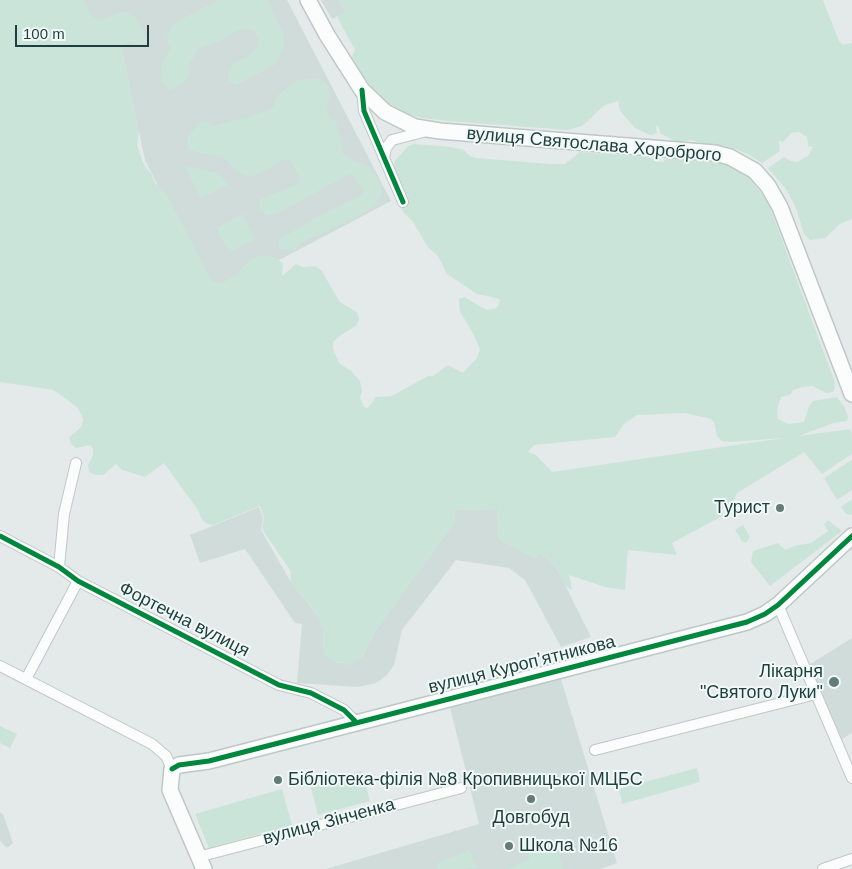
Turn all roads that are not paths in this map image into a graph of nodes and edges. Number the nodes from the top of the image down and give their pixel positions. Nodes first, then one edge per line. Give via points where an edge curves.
1 (308, 0) edge
2 (362, 90) junction
3 (440, 131) junction
4 (384, 159) junction
5 (403, 202) dead end
6 (852, 394) edge
7 (76, 463) dead end
8 (0, 536) edge
9 (852, 536) edge
10 (59, 567) junction
11 (78, 580) junction
12 (778, 605) junction
13 (0, 666) edge
14 (26, 679) junction
15 (816, 694) junction
16 (356, 722) junction
17 (594, 750) dead end
18 (172, 769) junction
19 (852, 778) edge
20 (461, 788) dead end
21 (852, 860) edge
22 (201, 863) edge
23 (823, 869) edge

1 - 2 street, вулиця Святослава Хороброго
2 - 3 street, вулиця Святослава Хороброго via 373,103 400,121
2 - 4 street via 364,111
3 - 4 street via 410,134 392,140
3 - 6 street, вулиця Святослава Хороброго via 692,150 730,157 743,163 768,186 780,207
4 - 5 street
7 - 10 street via 64,514
8 - 10 street, Фортечна вулиця
9 - 12 street, вулиця Куропʼятникова
10 - 11 street, Фортечна вулиця
11 - 14 street
11 - 16 street, Фортечна вулиця via 279,685 311,693 344,710
12 - 15 street
12 - 16 street, вулиця Куропʼятникова via 747,622
13 - 14 street
14 - 18 street via 152,744 166,756
15 - 17 street
15 - 19 street
16 - 18 street, вулиця Куропʼятникова
18 - 22 street via 170,790
20 - 22 street, вулиця Зінченка
21 - 23 street

